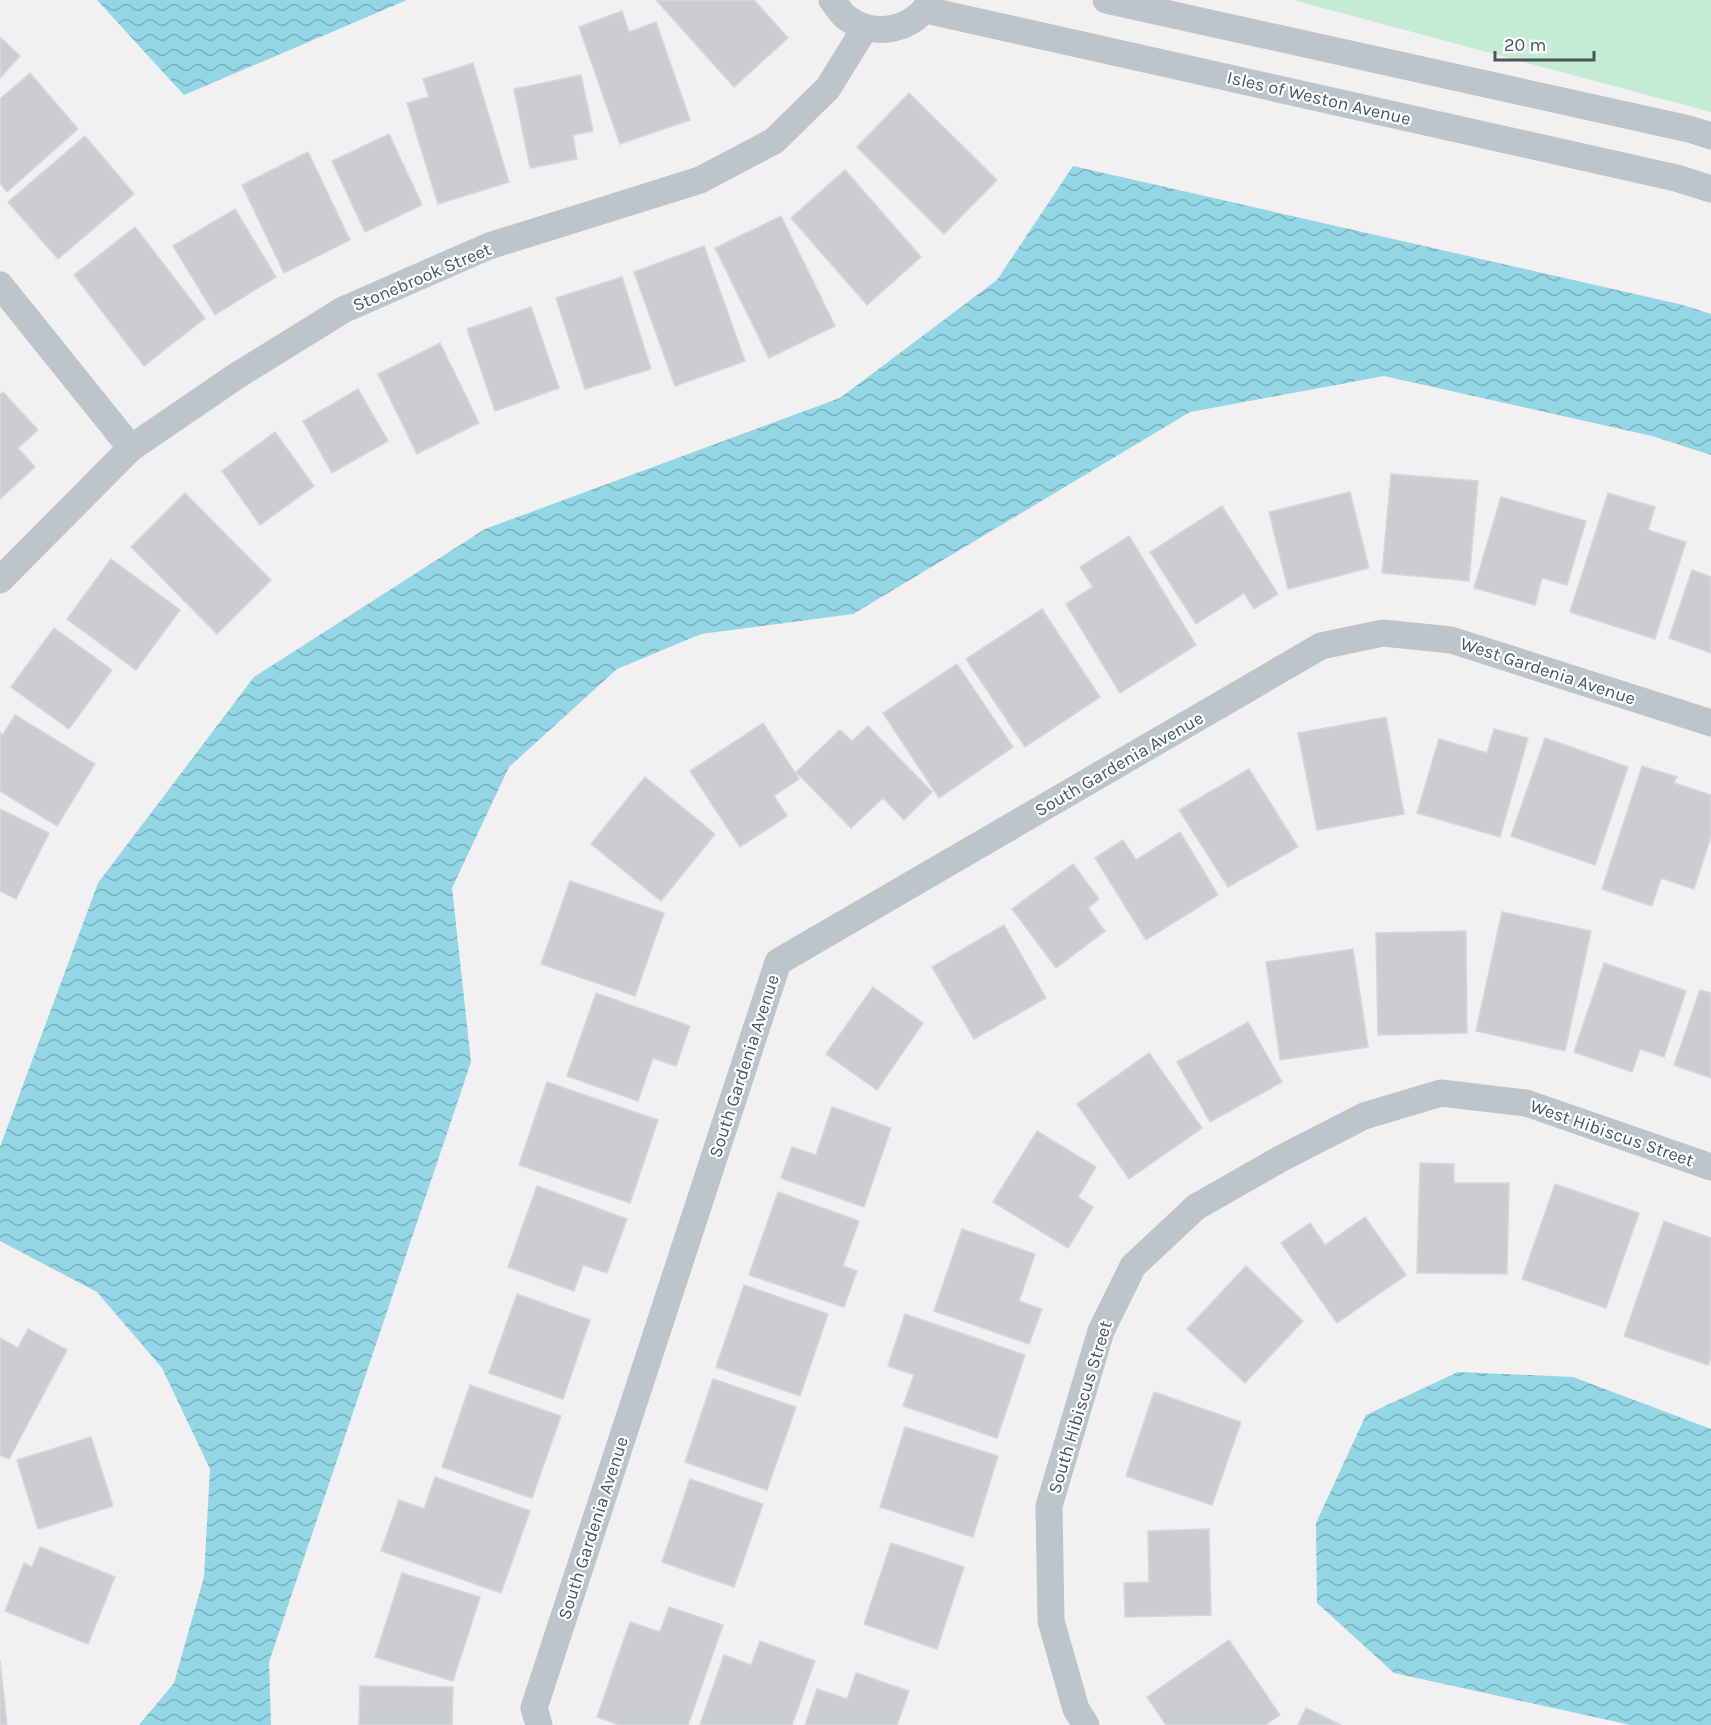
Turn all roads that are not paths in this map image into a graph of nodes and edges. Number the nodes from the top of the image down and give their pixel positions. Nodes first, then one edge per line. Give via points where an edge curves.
1 (832, 0) edge
2 (1106, 0) edge
3 (928, 5) edge
4 (866, 28) junction
5 (1711, 136) edge
6 (1711, 189) edge
7 (0, 285) edge
8 (131, 448) junction
9 (0, 580) edge
10 (1383, 633) joint
11 (1711, 723) edge
12 (1441, 1093) joint
13 (1711, 1167) edge
14 (539, 1725) edge
15 (1086, 1725) edge

1 - 4 street via 846,18
2 - 5 street
3 - 4 street via 909,24 887,30
3 - 6 street, Isles of Weston Avenue
4 - 8 street, Stonebrook Street via 828,88 774,141 700,180 489,246 344,310 238,375
7 - 8 street
8 - 9 street, Stonebrook Street
10 - 11 street, West Gardenia Avenue via 1450,640
10 - 14 street, South Gardenia Avenue via 1321,646 778,962 534,1708
12 - 13 street, West Hibiscus Street via 1526,1103
12 - 15 street, South Hibiscus Street via 1364,1116 1282,1158 1196,1207 1133,1266 1101,1331 1049,1506 1051,1621 1076,1709

